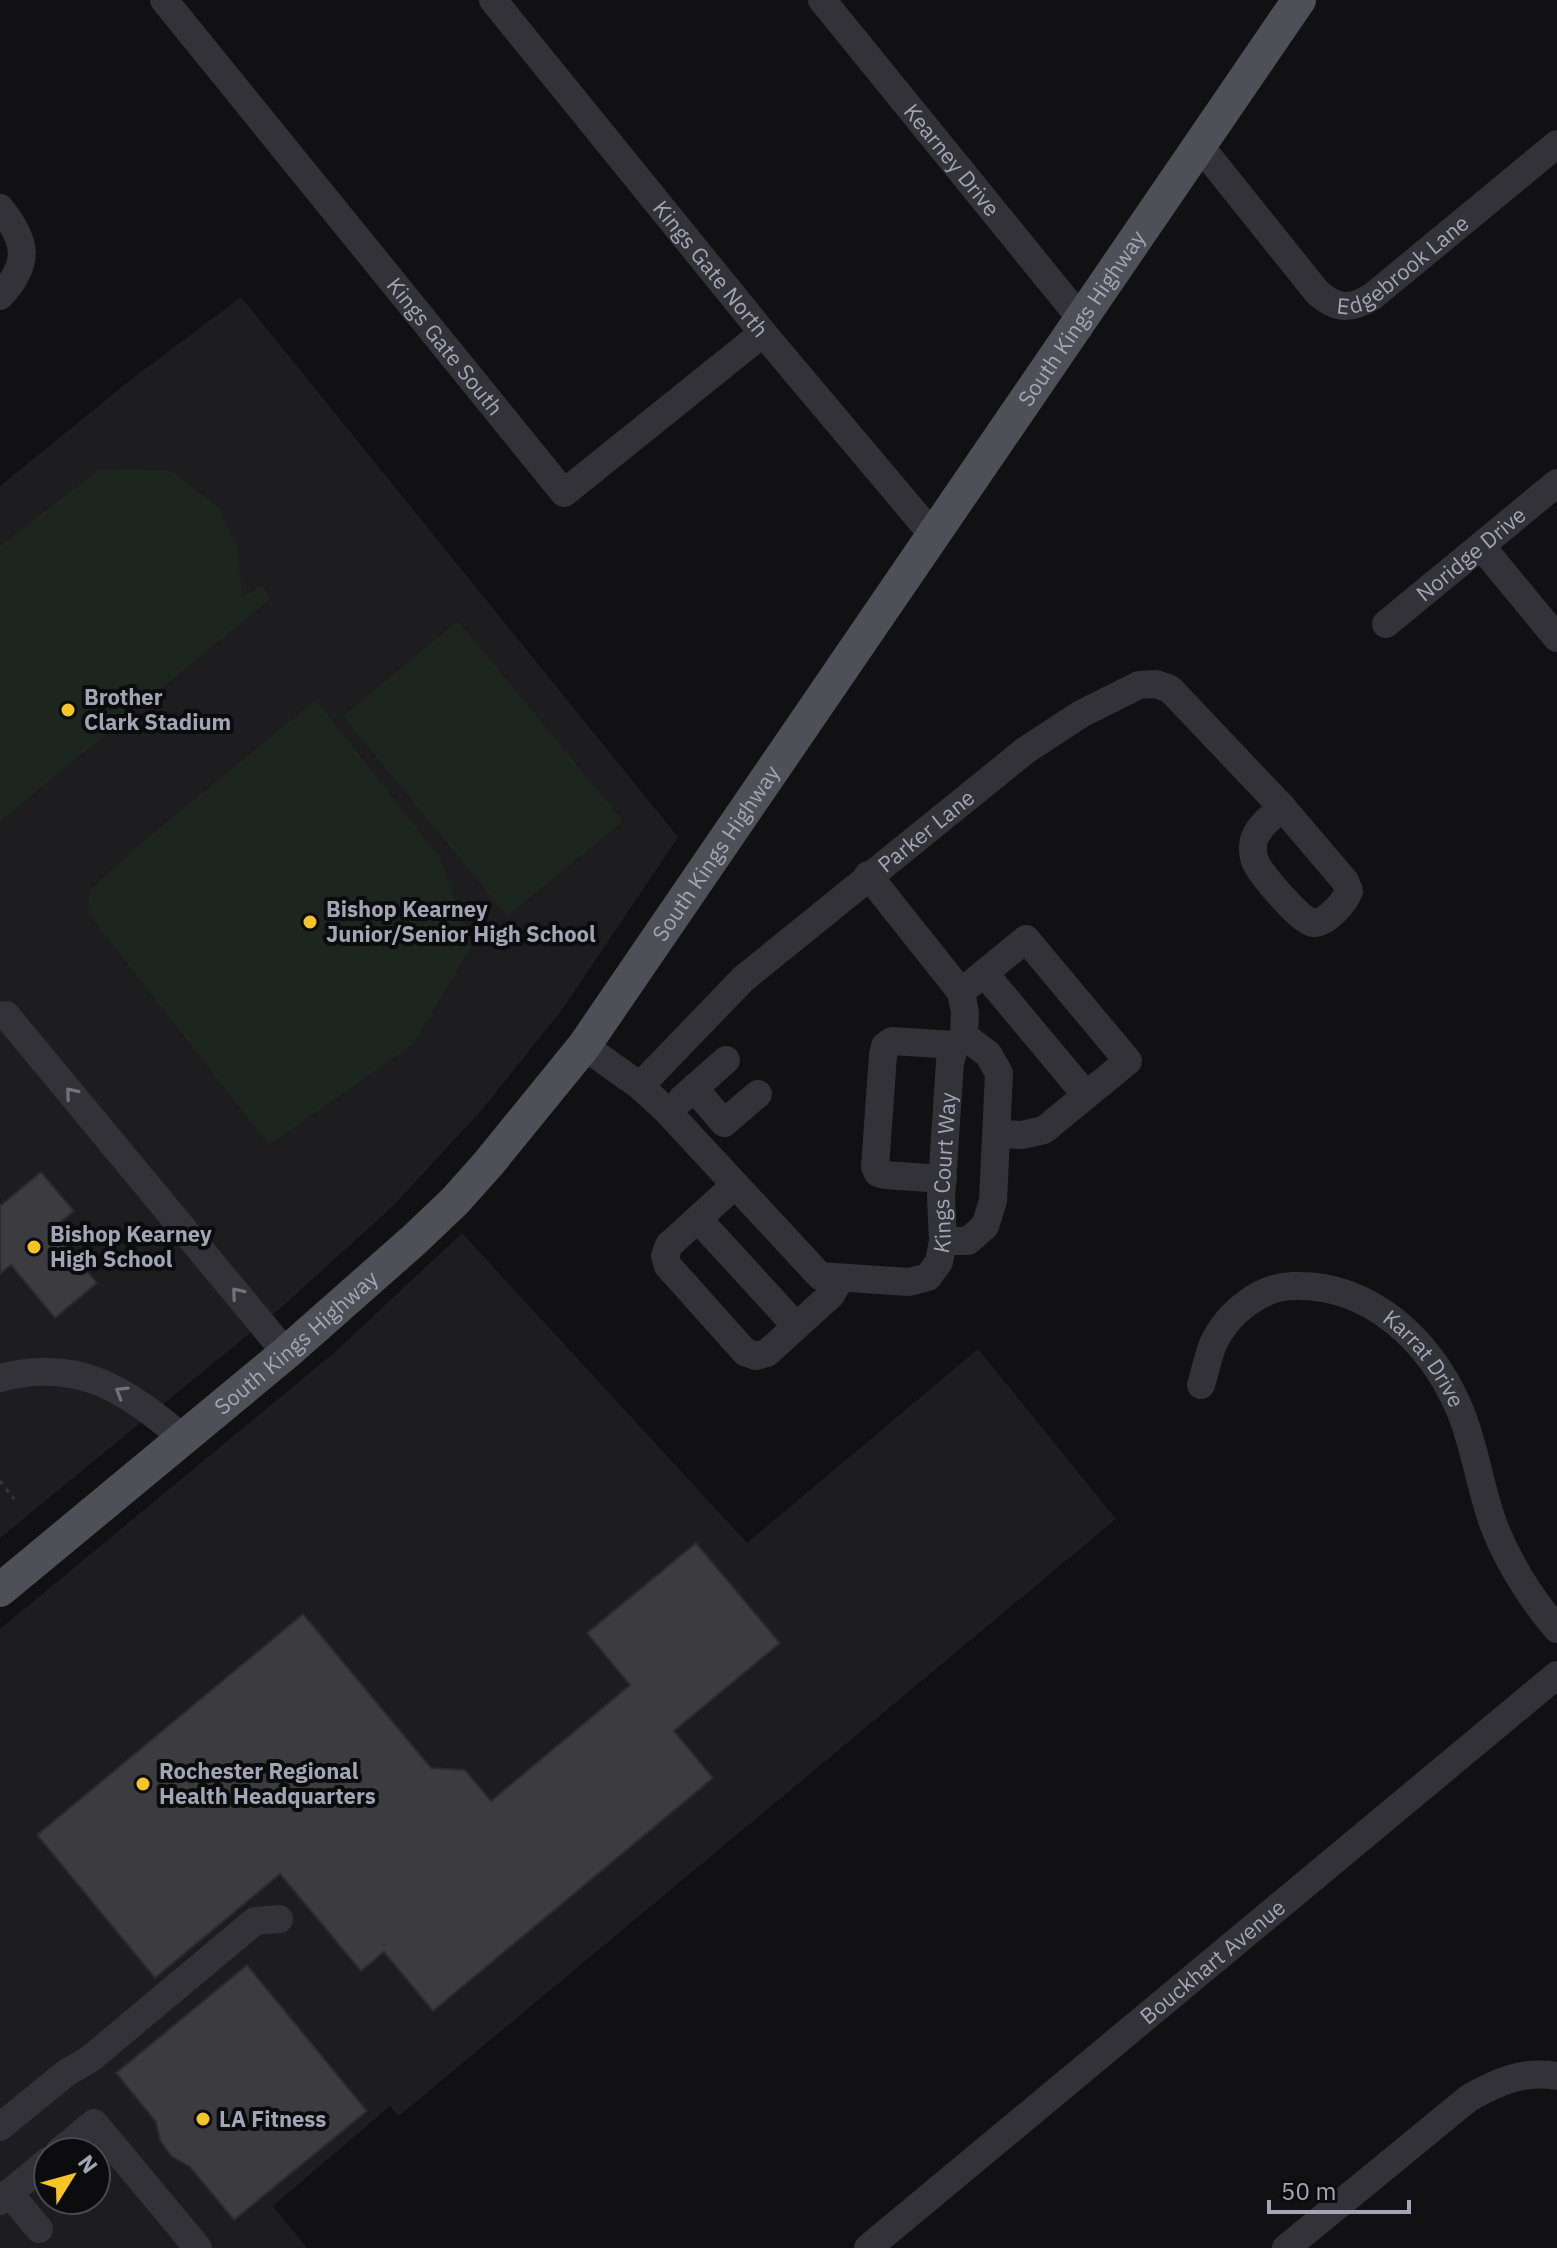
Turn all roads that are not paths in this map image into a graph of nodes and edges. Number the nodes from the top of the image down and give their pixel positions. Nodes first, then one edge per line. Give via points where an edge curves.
1 (164, 0) edge
2 (493, 0) edge
3 (822, 0) edge
4 (1299, 0) edge
5 (1557, 144) edge
6 (1200, 146) junction
7 (0, 208) edge
8 (0, 296) edge
9 (1082, 320) junction
10 (763, 333) junction
11 (1557, 483) edge
12 (933, 535) junction
13 (1481, 546) junction
14 (1386, 624) dead end
15 (1557, 638) edge
16 (1282, 807) dead end
17 (868, 875) junction
18 (985, 974) junction
19 (961, 992) junction
20 (0, 1016) edge
21 (960, 1040) junction
22 (584, 1046) junction
23 (726, 1060) dead end
24 (640, 1086) junction
25 (694, 1088) junction
26 (758, 1094) dead end
27 (1086, 1095) junction
28 (667, 1111) junction
29 (998, 1134) junction
30 (943, 1179) junction
31 (735, 1185) junction
32 (698, 1219) junction
33 (943, 1241) junction
34 (840, 1279) junction
35 (796, 1326) junction
36 (286, 1353) junction
37 (0, 1378) edge
38 (1201, 1385) dead end
39 (183, 1438) junction
40 (0, 1590) edge
41 (1557, 1629) edge
42 (1557, 1675) edge
43 (279, 1919) dead end
44 (1557, 2076) edge
45 (0, 2127) edge
46 (78, 2136) edge
47 (105, 2136) edge
48 (112, 2145) edge
49 (32, 2174) edge
50 (4, 2197) edge
51 (39, 2229) dead end
52 (198, 2248) edge
53 (868, 2248) edge
54 (1286, 2248) edge

1 - 10 street, Kings Gate South via 564,493
2 - 10 street, Kings Gate North
3 - 9 street, Kearney Drive
4 - 6 main road, South Kings Highway
5 - 6 street, Edgebrook Lane via 1352,308 1329,302 1317,292
6 - 9 main road, South Kings Highway
7 - 8 street via 21,239 23,256
9 - 12 main road, South Kings Highway
10 - 12 street, Kings Gate North
11 - 13 street, Noridge Drive
12 - 22 main road, South Kings Highway
13 - 14 street, Noridge Drive
13 - 15 street
16 - 17 street, Parker Lane via 1170,689 1139,685 1026,750
17 - 19 street
17 - 24 street, Parker Lane via 743,979
18 - 19 street
18 - 27 street
18 - 27 street via 1026,939 1128,1061
19 - 21 street, Kings Court Way via 965,1013
36 -> 20 street via 6,1015
21 - 29 street via 988,1054 999,1073
21 - 30 street, Kings Court Way via 950,1062
21 - 30 street via 892,1041 883,1055 875,1167 885,1175
22 - 24 street
22 - 36 main road, South Kings Highway via 455,1201
23 - 25 street
24 - 28 street, Kings Court Way
25 - 26 street via 724,1123
25 - 28 street
27 - 29 street via 1044,1130
28 - 31 street, Kings Court Way
29 - 33 street via 993,1201 985,1226 968,1241
30 - 33 street, Kings Court Way
31 - 32 street
31 - 34 street, Kings Court Way via 809,1267 820,1276
32 - 35 street
32 - 35 street via 669,1245 668,1266 745,1352 767,1353
33 - 34 street, Kings Court Way via 939,1262 928,1277 909,1282
34 - 35 street via 831,1295
36 - 39 main road, South Kings Highway
39 -> 37 street via 155,1414 96,1380 47,1371
38 - 41 street, Karrat Drive via 1225,1323 1266,1292 1308,1285 1335,1289 1386,1313 1427,1356 1459,1407 1505,1551
39 - 40 main road, South Kings Highway
42 - 53 street, Bouckhart Avenue
43 - 45 street via 255,1921
44 - 54 street via 1516,2076 1469,2098
46 - 47 street via 94,2123
48 - 52 street
49 - 50 street
50 - 51 street

